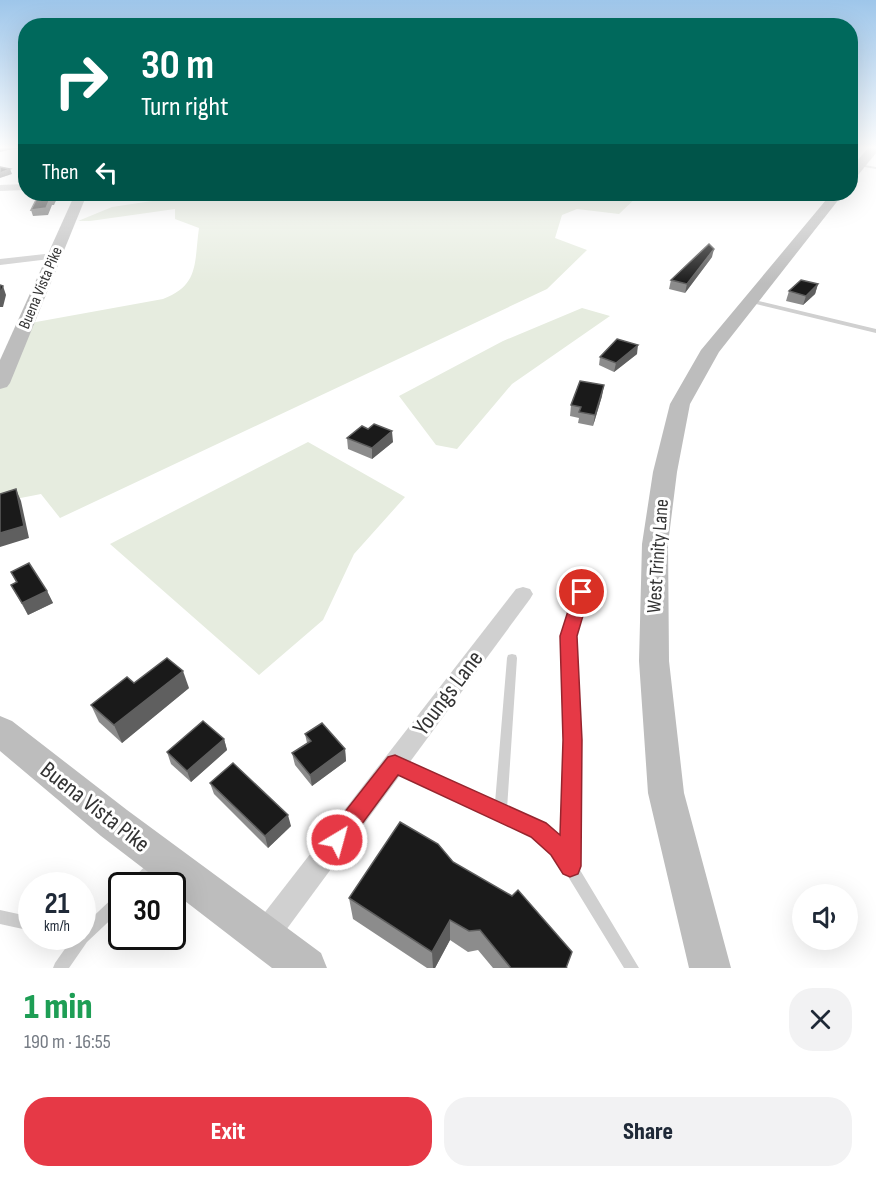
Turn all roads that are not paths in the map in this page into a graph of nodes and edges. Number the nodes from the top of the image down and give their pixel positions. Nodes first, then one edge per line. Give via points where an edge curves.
1 (78, 201) edge
2 (831, 201) edge
3 (54, 256) junction
4 (0, 262) edge
5 (750, 301) junction
6 (876, 331) edge
7 (0, 383) edge
8 (582, 592) dead end
9 (523, 594) dead end
10 (512, 658) dead end
11 (0, 731) edge
12 (395, 764) junction
13 (500, 813) junction
14 (163, 860) junction
15 (570, 866) junction
16 (150, 872) edge
17 (108, 912) edge
18 (0, 917) edge
19 (18, 921) edge
20 (96, 922) edge
21 (265, 935) junction
22 (72, 950) edge
23 (60, 968) edge
24 (306, 968) edge
25 (632, 968) edge
26 (710, 968) edge

1 - 3 main road, Buena Vista Pike
2 - 5 main road, West Trinity Lane
3 - 4 street
3 - 7 main road, Buena Vista Pike
5 - 6 lane
5 - 26 main road, West Trinity Lane via 710,350 680,405 655,544 654,661 666,794
8 - 15 lane via 568,636 572,740
9 - 12 street, Youngs Lane
10 - 13 lane
11 - 14 main road, Buena Vista Pike
12 - 13 lane
12 - 21 street, Youngs Lane
13 - 15 lane via 539,830 558,847
14 - 16 lane
14 - 21 main road, Buena Vista Pike
15 - 25 lane
17 - 20 lane
18 - 19 lane
21 - 24 main road, Buena Vista Pike
22 - 23 lane

